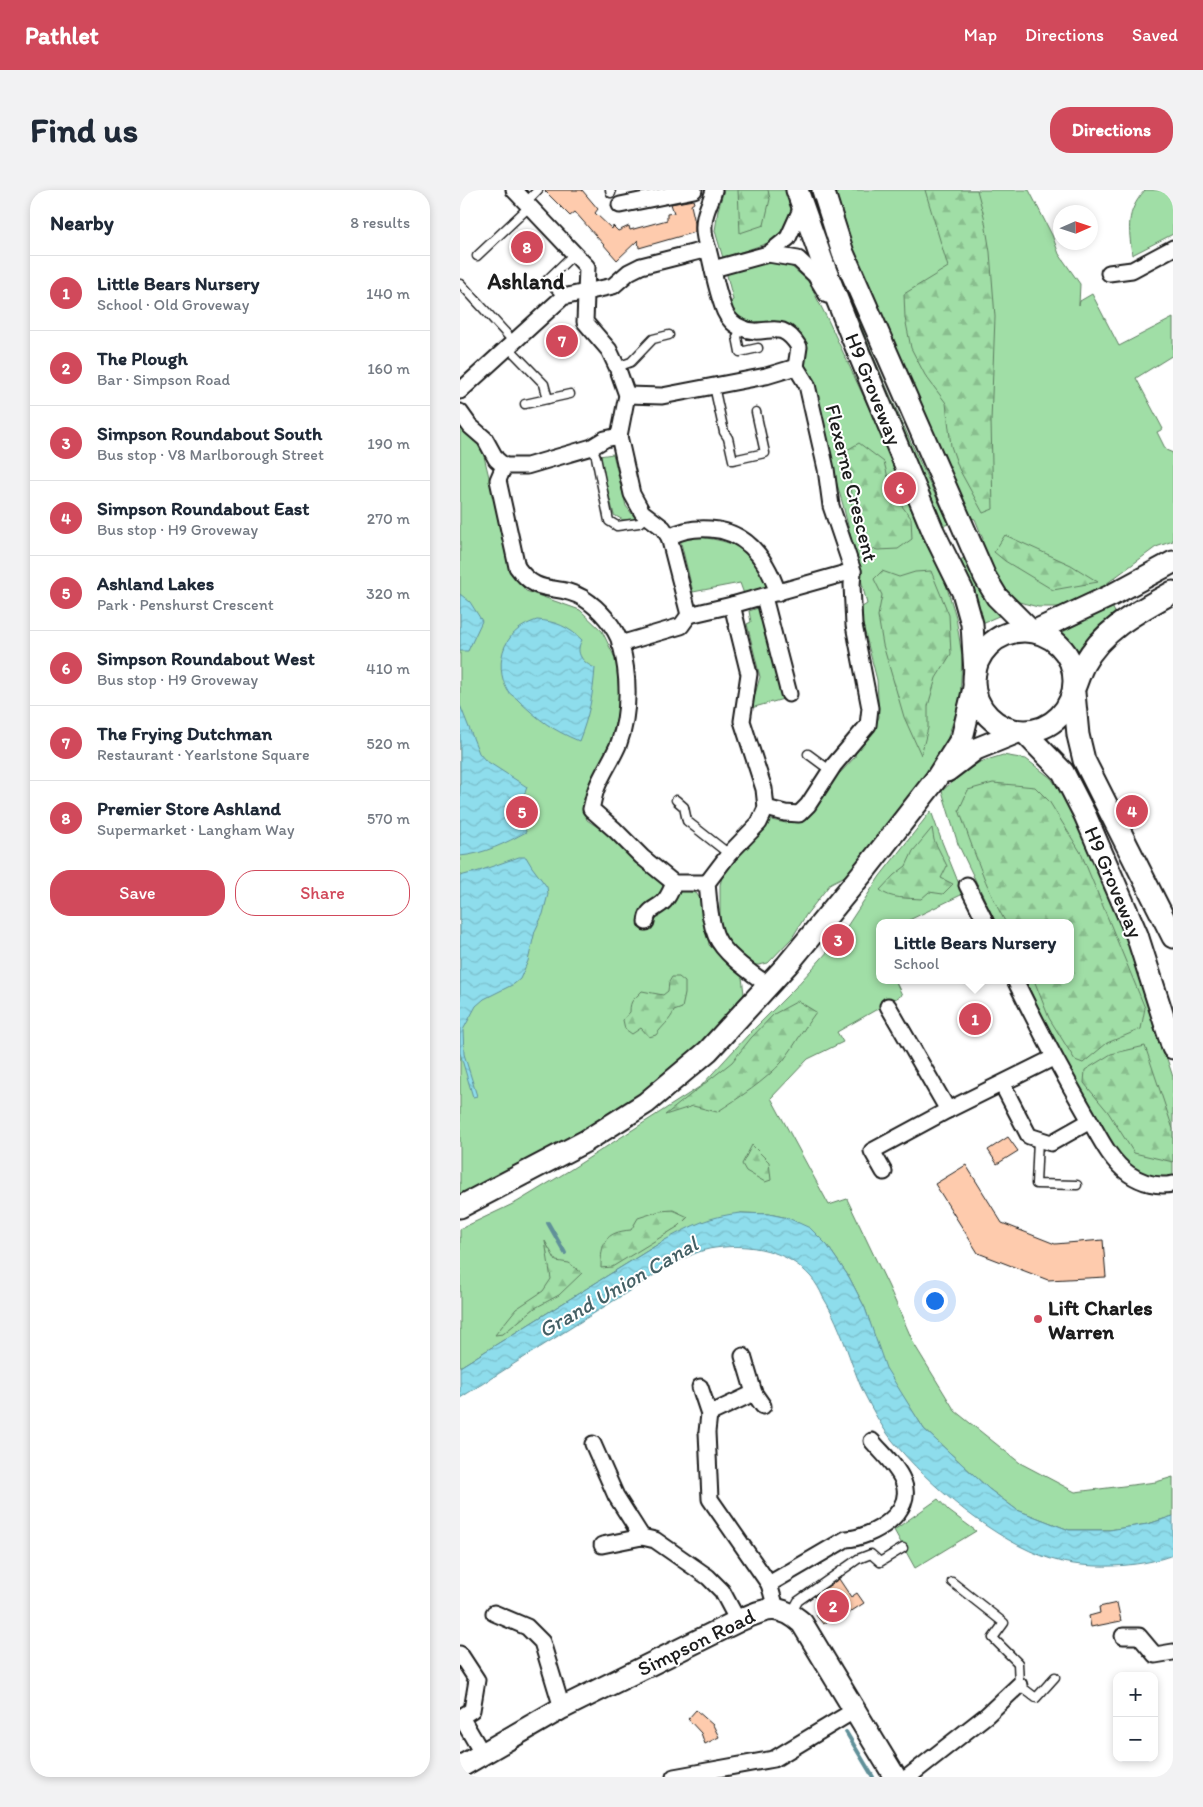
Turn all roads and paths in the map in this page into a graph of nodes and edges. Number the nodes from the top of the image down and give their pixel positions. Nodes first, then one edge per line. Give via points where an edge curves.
1 (514, 190) edge
2 (538, 190) edge
3 (694, 190) edge
4 (714, 190) edge
5 (822, 190) edge
6 (614, 196) edge
7 (799, 198) edge
8 (528, 204) junction
9 (1173, 248) edge
10 (708, 249) junction
11 (575, 253) junction
12 (768, 254) junction
13 (477, 256) dead end
14 (713, 269) junction
15 (1109, 273) dead end
16 (461, 284) edge
17 (587, 293) junction
18 (563, 297) junction
19 (741, 328) junction
20 (669, 335) dead end
21 (852, 337) junction
22 (510, 344) junction
23 (758, 348) dead end
24 (617, 367) junction
25 (796, 367) junction
26 (714, 386) junction
27 (460, 391) edge
28 (570, 394) dead end
29 (627, 395) junction
30 (548, 399) junction
31 (525, 404) dead end
32 (460, 412) edge
33 (756, 412) dead end
34 (619, 436) junction
35 (592, 447) junction
36 (504, 466) junction
37 (647, 516) junction
38 (669, 537) junction
39 (1173, 562) edge
40 (853, 571) junction
41 (1173, 592) edge
42 (771, 595) junction
43 (732, 605) junction
44 (689, 615) junction
45 (1033, 631) junction
46 (620, 644) junction
47 (974, 680) junction
48 (1074, 690) junction
49 (788, 694) dead end
50 (1021, 732) junction
51 (808, 754) dead end
52 (831, 771) junction
53 (936, 778) junction
54 (676, 800) dead end
55 (766, 808) junction
56 (729, 854) junction
57 (674, 883) junction
58 (707, 883) junction
59 (967, 885) dead end
60 (984, 919) edge
61 (646, 922) dead end
62 (1173, 937) edge
63 (1017, 984) edge
64 (769, 986) junction
65 (888, 1006) dead end
66 (1173, 1048) edge
67 (1054, 1058) junction
68 (1002, 1084) junction
69 (948, 1110) junction
70 (1090, 1121) junction
71 (1038, 1139) junction
72 (884, 1172) dead end
73 (1173, 1184) edge
74 (1077, 1185) dead end
75 (460, 1207) edge
76 (743, 1356) dead end
77 (700, 1388) dead end
78 (754, 1393) junction
79 (763, 1406) dead end
80 (710, 1414) junction
81 (872, 1441) dead end
82 (593, 1444) dead end
83 (642, 1537) junction
84 (602, 1545) dead end
85 (903, 1548) dead end
86 (952, 1582) dead end
87 (769, 1584) junction
88 (784, 1611) junction
89 (494, 1613) dead end
90 (738, 1620) junction
91 (1123, 1636) dead end
92 (1173, 1652) edge
93 (460, 1654) edge
94 (1055, 1677) dead end
95 (1019, 1684) junction
96 (562, 1708) junction
97 (855, 1710) junction
98 (482, 1753) junction
99 (460, 1767) edge
100 (674, 1777) edge
101 (896, 1777) edge
102 (908, 1777) edge

1 - 8 street
2 - 8 lane
3 - 6 street
4 - 10 street via 706,211 704,231
5 - 45 street, H9 Groveway via 843,253 985,577 997,597
7 - 12 street via 788,238
7 - 21 street, H9 Groveway
8 - 11 street
8 - 13 lane
9 - 15 street via 1132,270
10 - 14 street
10 - 17 street via 641,266 613,286
11 - 17 street via 587,267
11 - 18 lane via 546,280
12 - 14 street
12 - 21 street via 798,259 815,275
14 - 19 street via 726,314
16 - 22 lane
17 - 18 street
17 - 24 street via 585,322 609,350
18 - 22 street
19 - 23 lane via 737,338 740,352
19 - 25 street via 783,330 793,337 800,347
20 - 24 lane via 653,339 631,362
21 - 47 street, H9 Groveway via 933,530 963,592 972,624
22 - 27 street
22 - 30 lane via 544,384
24 - 29 street
25 - 26 street
25 - 40 street, Flexerne Crescent via 807,385 831,506
26 - 29 street via 662,396
26 - 33 lane via 733,460 765,453
28 - 30 lane
29 - 34 street
30 - 31 lane
32 - 36 street
34 - 35 street via 605,439
34 - 37 street via 632,494
35 - 36 street via 527,466
35 - 37 lane via 609,521 617,526 639,523
36 - 46 street via 498,480 517,567 537,587 563,590 583,598 612,628
37 - 38 street
38 - 42 street via 680,531 699,528 718,529 744,540 768,566
38 - 44 street
39 - 45 street via 1110,596
40 - 42 street
40 - 52 street, Flexerne Crescent via 854,625 870,708 868,725
41 - 48 street via 1122,622 1101,640 1083,664
42 - 43 street
42 - 49 street
43 - 44 street
43 - 55 street via 749,674 742,721 764,789
44 - 46 street via 682,626
45 - 47 street via 1018,631 994,640 982,655
45 - 48 street via 1046,635 1065,651 1075,674
46 - 57 street via 626,681 626,718 619,742 596,789 591,809
47 - 50 street via 984,712 994,722
47 - 53 street via 962,738
48 - 50 street via 1067,709 1056,721 1040,729
48 - 62 street, H9 Groveway via 1084,760
50 - 53 street via 976,749
50 - 66 street, H9 Groveway via 1063,772 1085,815 1138,935
51 - 52 lane
52 - 55 street, Flexerne Crescent via 800,814
53 - 64 street
54 - 56 lane via 684,807 687,821
55 - 56 street via 758,823
56 - 58 street
57 - 58 street
57 - 61 street via 669,896 651,909
58 - 64 street via 717,938 736,961
59 - 60 street
63 - 67 street
64 - 75 street via 708,1051 646,1103 586,1141
65 - 69 street
67 - 68 street
67 - 70 street
68 - 69 street
68 - 71 street via 1029,1136
69 - 72 street via 872,1151
70 - 71 street via 1051,1143
70 - 73 street via 1112,1158 1130,1174 1150,1184
71 - 74 lane via 1036,1184
76 - 78 street
77 - 80 street
78 - 79 street
78 - 80 street
80 - 87 street via 707,1432 710,1499
81 - 87 street via 904,1482 905,1498 900,1509 891,1520 873,1532 846,1539
82 - 83 street via 616,1496
83 - 84 street
83 - 90 street via 655,1540 708,1577 722,1591
85 - 88 lane via 880,1562 871,1554 858,1559
86 - 95 lane via 1004,1623 993,1638 1018,1663
87 - 88 street
88 - 90 street, Simpson Road via 761,1610
88 - 97 street via 802,1624
89 - 96 street via 527,1627 542,1642
90 - 96 street, Simpson Road
91 - 92 street via 1139,1636 1155,1655
93 - 98 street via 477,1680 472,1710 461,1717
94 - 95 lane via 1036,1698
95 - 102 street via 987,1715
96 - 98 street, Simpson Road
97 - 100 street via 774,1759
97 - 101 street
98 - 99 street, Simpson Road

